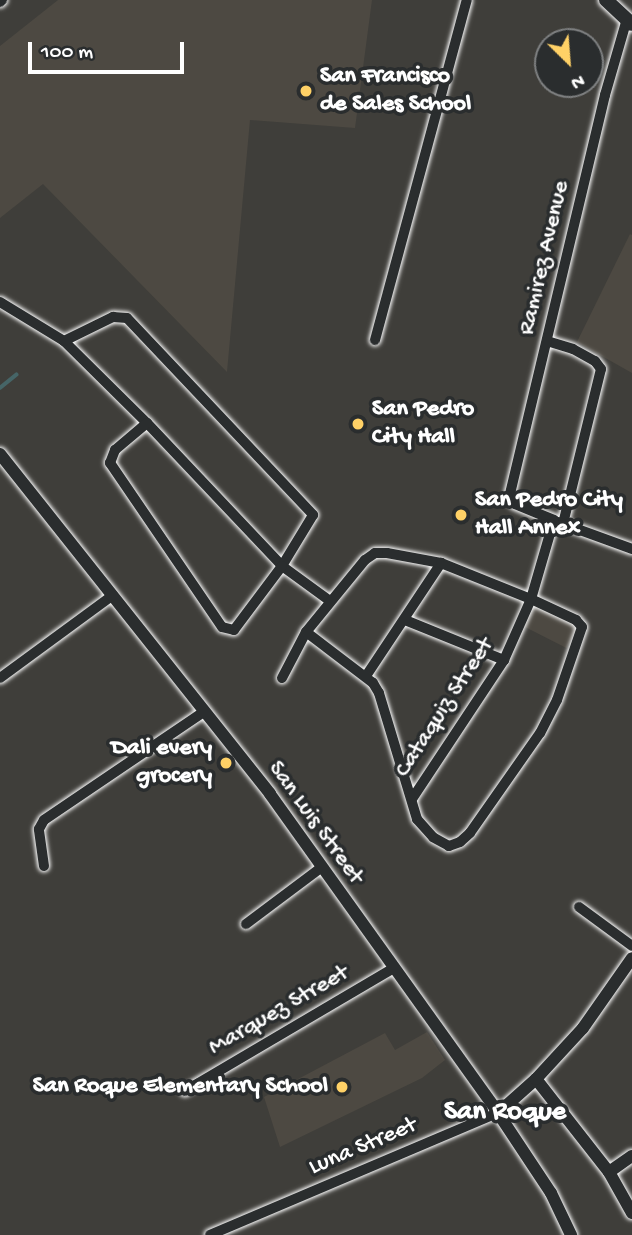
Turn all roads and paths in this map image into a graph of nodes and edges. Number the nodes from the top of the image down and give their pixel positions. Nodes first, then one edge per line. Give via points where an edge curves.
1 (467, 0) edge
2 (592, 0) edge
3 (609, 4) edge
4 (629, 21) edge
5 (0, 302) edge
6 (374, 340) dead end
7 (64, 341) junction
8 (547, 341) junction
9 (147, 423) junction
10 (0, 454) edge
11 (559, 522) junction
12 (632, 549) edge
13 (441, 563) junction
14 (282, 566) junction
15 (113, 595) junction
16 (531, 599) junction
17 (330, 601) junction
18 (405, 620) junction
19 (306, 632) junction
20 (504, 660) junction
21 (366, 676) junction
22 (0, 678) edge
23 (282, 678) dead end
24 (205, 711) junction
25 (412, 799) junction
26 (44, 866) dead end
27 (322, 867) junction
28 (579, 907) dead end
29 (246, 924) dead end
30 (632, 946) edge
31 (632, 958) edge
32 (394, 968) junction
33 (536, 1079) junction
34 (184, 1091) dead end
35 (498, 1112) junction
36 (632, 1156) edge
37 (609, 1172) junction
38 (632, 1213) edge
39 (210, 1235) edge
40 (571, 1235) edge

1 - 6 street
2 - 3 main road
3 - 4 main road
4 - 8 street, Ramirez Avenue via 605,95
5 - 7 street
7 - 9 street
7 - 14 street via 113,317 131,321 313,515
8 - 11 street, Ramirez Avenue via 509,498
8 - 11 street, Cataquiz Street via 573,349 601,369
9 - 14 street
9 - 14 street via 115,450 110,463 222,627 230,631 238,627
10 - 15 street, San Luis Street
11 - 12 street
11 - 16 street, Cataquiz Street
13 - 16 street
13 - 17 street via 375,553
13 - 18 street
14 - 17 street
15 - 22 street
15 - 24 street, San Luis Street
16 - 20 street, Cataquiz Street
16 - 25 street via 582,627 557,700 540,733 460,842 449,846 433,836 417,818
17 - 19 street
18 - 20 street
18 - 21 street
19 - 21 street
19 - 23 street
20 - 25 street, Cataquiz Street
21 - 25 street via 379,692
24 - 26 street via 44,820 39,830
24 - 27 street, San Luis Street
27 - 29 street
27 - 32 street, San Luis Street
28 - 30 street
31 - 33 street, Luna Street via 583,1028
32 - 34 street, Marquez Street
32 - 35 street, San Luis Street
33 - 35 street, Luna Street
33 - 37 street
35 - 39 street, Luna Street
35 - 40 street, San Luis Street via 551,1193
36 - 37 street
37 - 38 street

